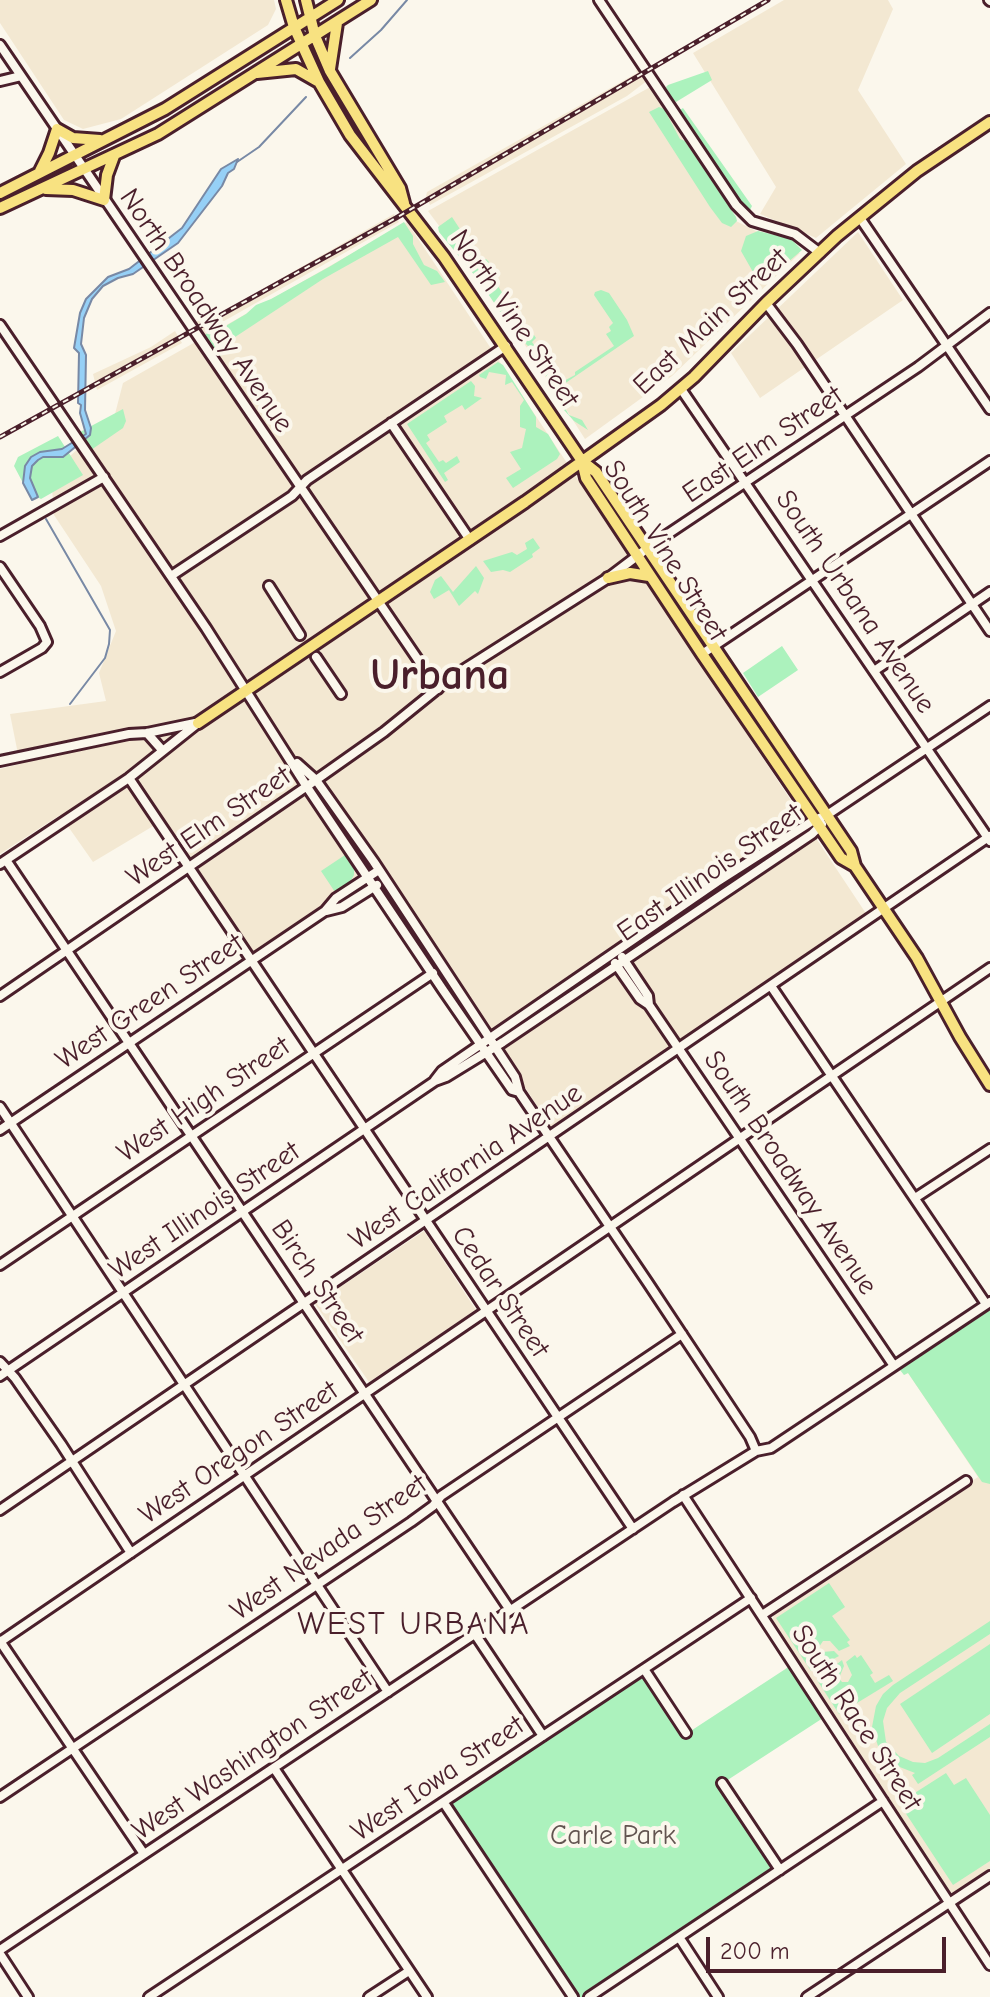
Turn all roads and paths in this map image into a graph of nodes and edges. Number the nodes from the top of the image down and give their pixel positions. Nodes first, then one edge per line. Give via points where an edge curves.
1 (286, 0) edge
2 (306, 0) edge
3 (338, 0) edge
4 (371, 0) edge
5 (599, 0) edge
6 (310, 18) junction
7 (337, 23) junction
8 (294, 27) junction
9 (315, 36) junction
10 (302, 44) junction
11 (0, 45) edge
12 (330, 71) junction
13 (251, 74) junction
14 (21, 76) junction
15 (0, 81) edge
16 (319, 82) junction
17 (990, 122) edge
18 (57, 129) junction
19 (106, 140) junction
20 (74, 155) junction
21 (114, 156) junction
22 (84, 170) junction
23 (39, 172) junction
24 (43, 189) junction
25 (0, 193) edge
26 (104, 200) junction
27 (405, 205) junction
28 (0, 208) edge
29 (860, 218) junction
30 (820, 253) junction
31 (766, 303) junction
32 (990, 313) edge
33 (0, 325) edge
34 (947, 345) junction
35 (506, 346) junction
36 (681, 389) junction
37 (990, 409) edge
38 (845, 416) junction
39 (391, 423) junction
40 (582, 461) junction
41 (990, 461) edge
42 (104, 477) junction
43 (747, 483) junction
44 (300, 488) junction
45 (912, 515) junction
46 (0, 536) edge
47 (470, 540) junction
48 (647, 549) junction
49 (636, 556) junction
50 (0, 567) edge
51 (171, 576) junction
52 (650, 577) junction
53 (608, 578) junction
54 (814, 580) junction
55 (269, 586) dead end
56 (990, 592) edge
57 (379, 601) junction
58 (972, 604) junction
59 (990, 631) edge
60 (300, 635) dead end
61 (713, 647) junction
62 (702, 654) junction
63 (316, 657) dead end
64 (874, 671) junction
65 (0, 672) edge
66 (438, 689) junction
67 (246, 690) junction
68 (341, 694) dead end
69 (745, 695) junction
70 (734, 702) junction
71 (990, 706) edge
72 (198, 723) junction
73 (147, 733) junction
74 (928, 747) junction
75 (163, 751) junction
76 (290, 758) junction
77 (0, 761) edge
78 (793, 764) junction
79 (781, 771) junction
80 (129, 778) junction
81 (316, 780) junction
82 (307, 787) junction
83 (827, 815) junction
84 (817, 824) junction
85 (989, 839) edge
86 (776, 845) junction
87 (782, 854) junction
88 (3, 862) edge
89 (190, 866) junction
90 (855, 866) junction
91 (379, 870) junction
92 (369, 876) junction
93 (385, 879) junction
94 (375, 886) junction
95 (883, 908) junction
96 (325, 911) junction
97 (67, 951) junction
98 (613, 952) junction
99 (251, 960) junction
100 (621, 963) junction
101 (990, 968) edge
102 (433, 973) junction
103 (771, 986) junction
104 (0, 996) edge
105 (941, 1001) junction
106 (490, 1038) junction
107 (129, 1042) junction
108 (496, 1047) junction
109 (484, 1048) junction
110 (680, 1049) junction
111 (313, 1052) junction
112 (831, 1076) junction
113 (990, 1085) edge
114 (519, 1092) junction
115 (0, 1107) edge
116 (11, 1123) junction
117 (365, 1129) junction
118 (0, 1130) edge
119 (191, 1135) junction
120 (550, 1137) junction
121 (741, 1138) junction
122 (990, 1149) edge
123 (915, 1198) junction
124 (243, 1212) junction
125 (73, 1216) junction
126 (425, 1220) junction
127 (610, 1226) junction
128 (0, 1265) edge
129 (123, 1293) junction
130 (304, 1303) junction
131 (988, 1303) edge
132 (486, 1310) junction
133 (682, 1334) junction
134 (0, 1362) edge
135 (894, 1366) junction
136 (4, 1373) edge
137 (184, 1384) junction
138 (365, 1394) junction
139 (558, 1417) junction
140 (756, 1451) junction
141 (72, 1461) junction
142 (245, 1476) junction
143 (966, 1481) dead end
144 (683, 1495) junction
145 (437, 1501) junction
146 (0, 1510) edge
147 (633, 1529) junction
148 (131, 1553) junction
149 (317, 1586) junction
150 (751, 1598) junction
151 (510, 1610) junction
152 (762, 1615) junction
153 (475, 1634) junction
154 (0, 1642) edge
155 (644, 1669) junction
156 (388, 1692) junction
157 (686, 1733) dead end
158 (543, 1736) junction
159 (72, 1748) junction
160 (274, 1768) junction
161 (722, 1783) dead end
162 (0, 1797) edge
163 (883, 1801) junction
164 (444, 1803) junction
165 (144, 1854) junction
166 (341, 1870) junction
167 (780, 1870) junction
168 (990, 1876) edge
169 (949, 1903) junction
170 (679, 1937) junction
171 (0, 1952) edge
172 (990, 1965) edge
173 (409, 1971) junction
174 (28, 1997) edge
175 (149, 1997) edge
176 (369, 1997) edge
177 (427, 1997) edge
178 (573, 1997) edge
179 (589, 1997) edge
180 (718, 1997) edge
181 (807, 1997) edge

1 - 8 main road, North Vine Street
2 - 6 main road, North Vine Street
3 - 6 main road
4 - 7 main road
5 - 30 street via 736,205 752,221 795,234
6 - 8 main road
6 - 9 main road, North Vine Street
7 - 9 main road
7 - 12 main road
8 - 10 main road, North Vine Street
8 - 19 main road
9 - 10 main road
9 - 12 main road, North Vine Street
10 - 13 main road
10 - 16 main road, North Vine Street
11 - 14 street, North Broadway Avenue
12 - 27 main road, North Vine Street
13 - 16 main road via 296,69
13 - 21 main road
14 - 15 street
14 - 18 street, North Broadway Avenue
16 - 27 main road, North Vine Street via 352,137
17 - 29 main road, East Main Street
18 - 19 main road via 73,138
18 - 20 street, North Broadway Avenue
18 - 23 main road
19 - 20 main road
20 - 22 street, North Broadway Avenue
20 - 23 main road
21 - 22 main road
21 - 26 main road
22 - 24 main road
22 - 26 street, North Broadway Avenue
23 - 25 main road
24 - 26 main road via 73,190
24 - 28 main road
26 - 44 street, North Broadway Avenue
27 - 35 main road, North Vine Street
29 - 30 main road, East Main Street
29 - 34 street
30 - 31 main road, East Main Street
31 - 36 main road, East Main Street
31 - 38 street
32 - 34 street, East Elm Street
33 - 42 street
34 - 37 street
34 - 38 street, East Elm Street
35 - 39 street
35 - 40 main road, North Vine Street
36 - 40 main road, East Main Street
36 - 43 street, South Urbana Avenue
38 - 43 street, East Elm Street
38 - 45 street
39 - 44 street
39 - 47 street
40 - 47 main road, East Main Street
40 - 48 main road, South Vine Street via 596,472
40 - 49 main road, South Vine Street via 586,478
41 - 45 street
42 - 46 street
42 - 51 street
43 - 48 street, East Elm Street
43 - 54 street, South Urbana Avenue
44 - 51 street
44 - 57 street, North Broadway Avenue
45 - 54 street
45 - 58 street
47 - 57 main road, East Main Street
48 - 49 street, East Elm Street
48 - 61 main road, South Vine Street
49 - 52 main road, South Vine Street
49 - 53 street, East Elm Street
50 - 65 street via 47,643
51 - 67 street
52 - 53 main road via 634,572
52 - 62 main road, South Vine Street
53 - 66 street, East Elm Street
54 - 61 street
54 - 64 street, South Urbana Avenue
55 - 60 street
56 - 58 street
57 - 66 street
57 - 67 main road, East Main Street
58 - 59 street
58 - 64 street
61 - 62 street
61 - 69 main road, South Vine Street
62 - 70 main road, South Vine Street
63 - 68 street
64 - 74 street, South Urbana Avenue
66 - 81 street, West Elm Street
67 - 72 main road, East Main Street
67 - 76 street
69 - 70 main road
69 - 78 main road, South Vine Street
70 - 79 main road, South Vine Street
71 - 74 street, East Illinois Street
72 - 73 street
72 - 75 street
73 - 75 street
73 - 77 street
74 - 83 street, East Illinois Street
74 - 85 street, South Urbana Avenue
75 - 80 street
76 - 81 street
76 - 82 street
78 - 79 main road
78 - 83 main road, South Vine Street
79 - 84 main road, South Vine Street
80 - 88 street
80 - 89 street, Cedar Street
81 - 82 street, West Elm Street
81 - 91 street
82 - 89 street, West Elm Street
82 - 92 street
83 - 84 street, East Illinois Street
83 - 90 main road, South Vine Street
84 - 86 street, East Illinois Street
84 - 87 street, East Illinois Street
84 - 90 main road, South Vine Street via 841,858
85 - 95 street, West California Avenue
86 - 87 street
86 - 98 street, East Illinois Street
87 - 100 street, East Illinois Street
88 - 97 street, Birch Street
89 - 97 street, West Elm Street
89 - 99 street, Cedar Street
90 - 95 main road, South Vine Street
91 - 92 street, West Green Street
91 - 93 street
92 - 94 street
92 - 96 street, West Green Street
93 - 94 street, West Green Street
93 - 106 street
94 - 96 street, West Green Street via 342,907
94 - 102 street
95 - 103 street, West California Avenue
95 - 105 main road, South Vine Street
96 - 99 street, West Green Street
97 - 104 street, West Elm Street
97 - 107 street, Birch Street
98 - 100 street, South Broadway Avenue
98 - 106 street, West Illinois Street
99 - 107 street, West Green Street
99 - 111 street, Cedar Street
100 - 108 street, West Illinois Street
100 - 110 street, South Broadway Avenue via 640,999
101 - 105 street, West Oregon Street
102 - 109 street
102 - 111 street, West High Street
103 - 110 street, West California Avenue
103 - 112 street
105 - 112 street, West Oregon Street
105 - 113 main road, South Vine Street
106 - 108 street
106 - 109 street, West Illinois Street
107 - 116 street, West Green Street
107 - 119 street, Birch Street
108 - 109 street, West Illinois Street
108 - 114 street
109 - 114 street via 512,1090
109 - 117 street, West Illinois Street via 442,1071
110 - 120 street, West California Avenue
110 - 121 street, South Broadway Avenue
111 - 117 street, Cedar Street
111 - 119 street, West High Street
112 - 121 street, West Oregon Street
112 - 123 street
114 - 120 street
115 - 116 street
116 - 118 street, West Green Street
116 - 125 street
117 - 124 street, West Illinois Street
117 - 126 street, Cedar Street
119 - 124 street, Birch Street
119 - 125 street, West High Street
120 - 126 street, West California Avenue
120 - 127 street
121 - 127 street, West Oregon Street
121 - 135 street, South Broadway Avenue
122 - 123 street
123 - 131 street
124 - 129 street, West Illinois Street
124 - 130 street, Birch Street
125 - 128 street, West High Street
125 - 129 street
126 - 130 street, West California Avenue
126 - 132 street, Cedar Street
127 - 132 street, West Oregon Street
127 - 133 street
129 - 136 street, West Illinois Street
129 - 137 street
130 - 137 street, West California Avenue
130 - 138 street, Birch Street
131 - 135 street, West Washington Street
132 - 138 street, West Oregon Street
132 - 139 street, Cedar Street
133 - 139 street, West Nevada Street
133 - 140 street
134 - 136 street
135 - 140 street, West Washington Street via 771,1448
136 - 141 street
137 - 141 street, West California Avenue
137 - 142 street
138 - 142 street, West Oregon Street
138 - 145 street, Birch Street
139 - 145 street, West Nevada Street
139 - 147 street, Cedar Street
140 - 144 street, West Washington Street
141 - 146 street, West California Avenue
141 - 148 street
142 - 148 street, West Oregon Street
142 - 149 street
143 - 152 street
144 - 147 street, West Washington Street
144 - 150 street, South Race Street
145 - 149 street, West Nevada Street
145 - 151 street, Birch Street
147 - 151 street, West Washington Street
148 - 154 street, West Oregon Street
149 - 156 street
149 - 159 street, West Nevada Street
150 - 152 street, South Race Street
150 - 155 street, West Iowa Street
151 - 153 street, West Washington Street
152 - 163 street, South Race Street
153 - 156 street, West Washington Street
153 - 158 street
154 - 159 street
155 - 157 street
155 - 158 street, West Iowa Street
156 - 160 street, West Washington Street
158 - 164 street, West Iowa Street
159 - 162 street, West Nevada Street
159 - 165 street
160 - 165 street, West Washington Street
160 - 166 street
161 - 167 street
163 - 167 street
163 - 169 street, South Race Street
164 - 166 street, West Iowa Street
164 - 178 street
165 - 171 street, West Washington Street
166 - 173 street
166 - 175 street, West Iowa Street
167 - 170 street
168 - 169 street
169 - 172 street, South Race Street
169 - 181 street
170 - 179 street
170 - 180 street
171 - 174 street
173 - 176 street
173 - 177 street

